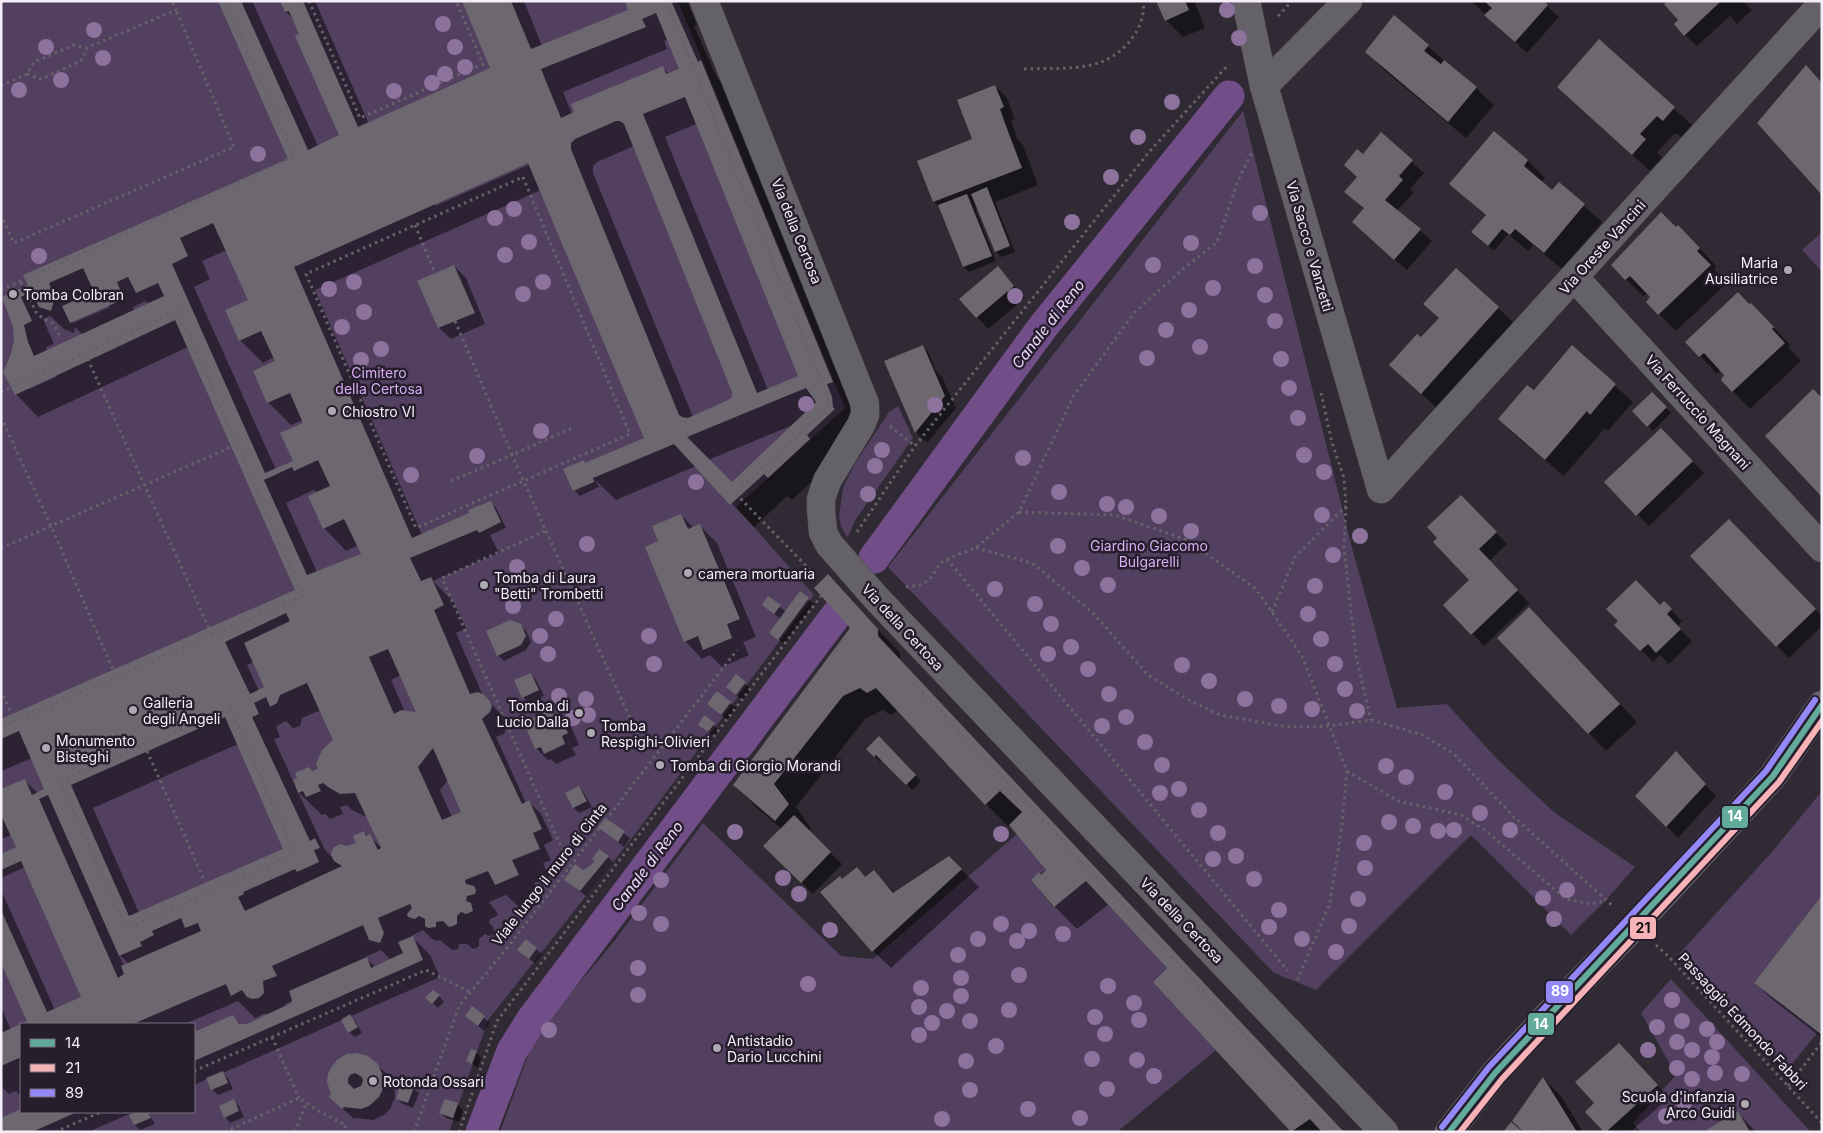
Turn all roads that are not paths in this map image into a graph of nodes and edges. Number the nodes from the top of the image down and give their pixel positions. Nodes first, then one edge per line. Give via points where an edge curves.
1 (704, 1) edge
2 (1246, 1) edge
3 (1348, 1) edge
4 (1822, 4) edge
5 (1264, 86) junction
6 (1574, 277) junction
7 (1381, 489) joint
8 (1822, 548) edge
9 (1822, 705) edge
10 (1384, 1132) edge
11 (1449, 1132) edge

1 - 10 street, Via della Certosa via 865,404 861,425 827,481 821,499 824,532 829,544 839,557 889,593
2 - 5 street, Via Sacco e Vanzetti
3 - 5 street
4 - 6 street, Via Oreste Vancini
5 - 7 street, Via Sacco e Vanzetti
6 - 7 street, Via Oreste Vancini
6 - 8 street, Via Ferruccio Magnani
9 - 11 main road via 1774,776 1495,1073

